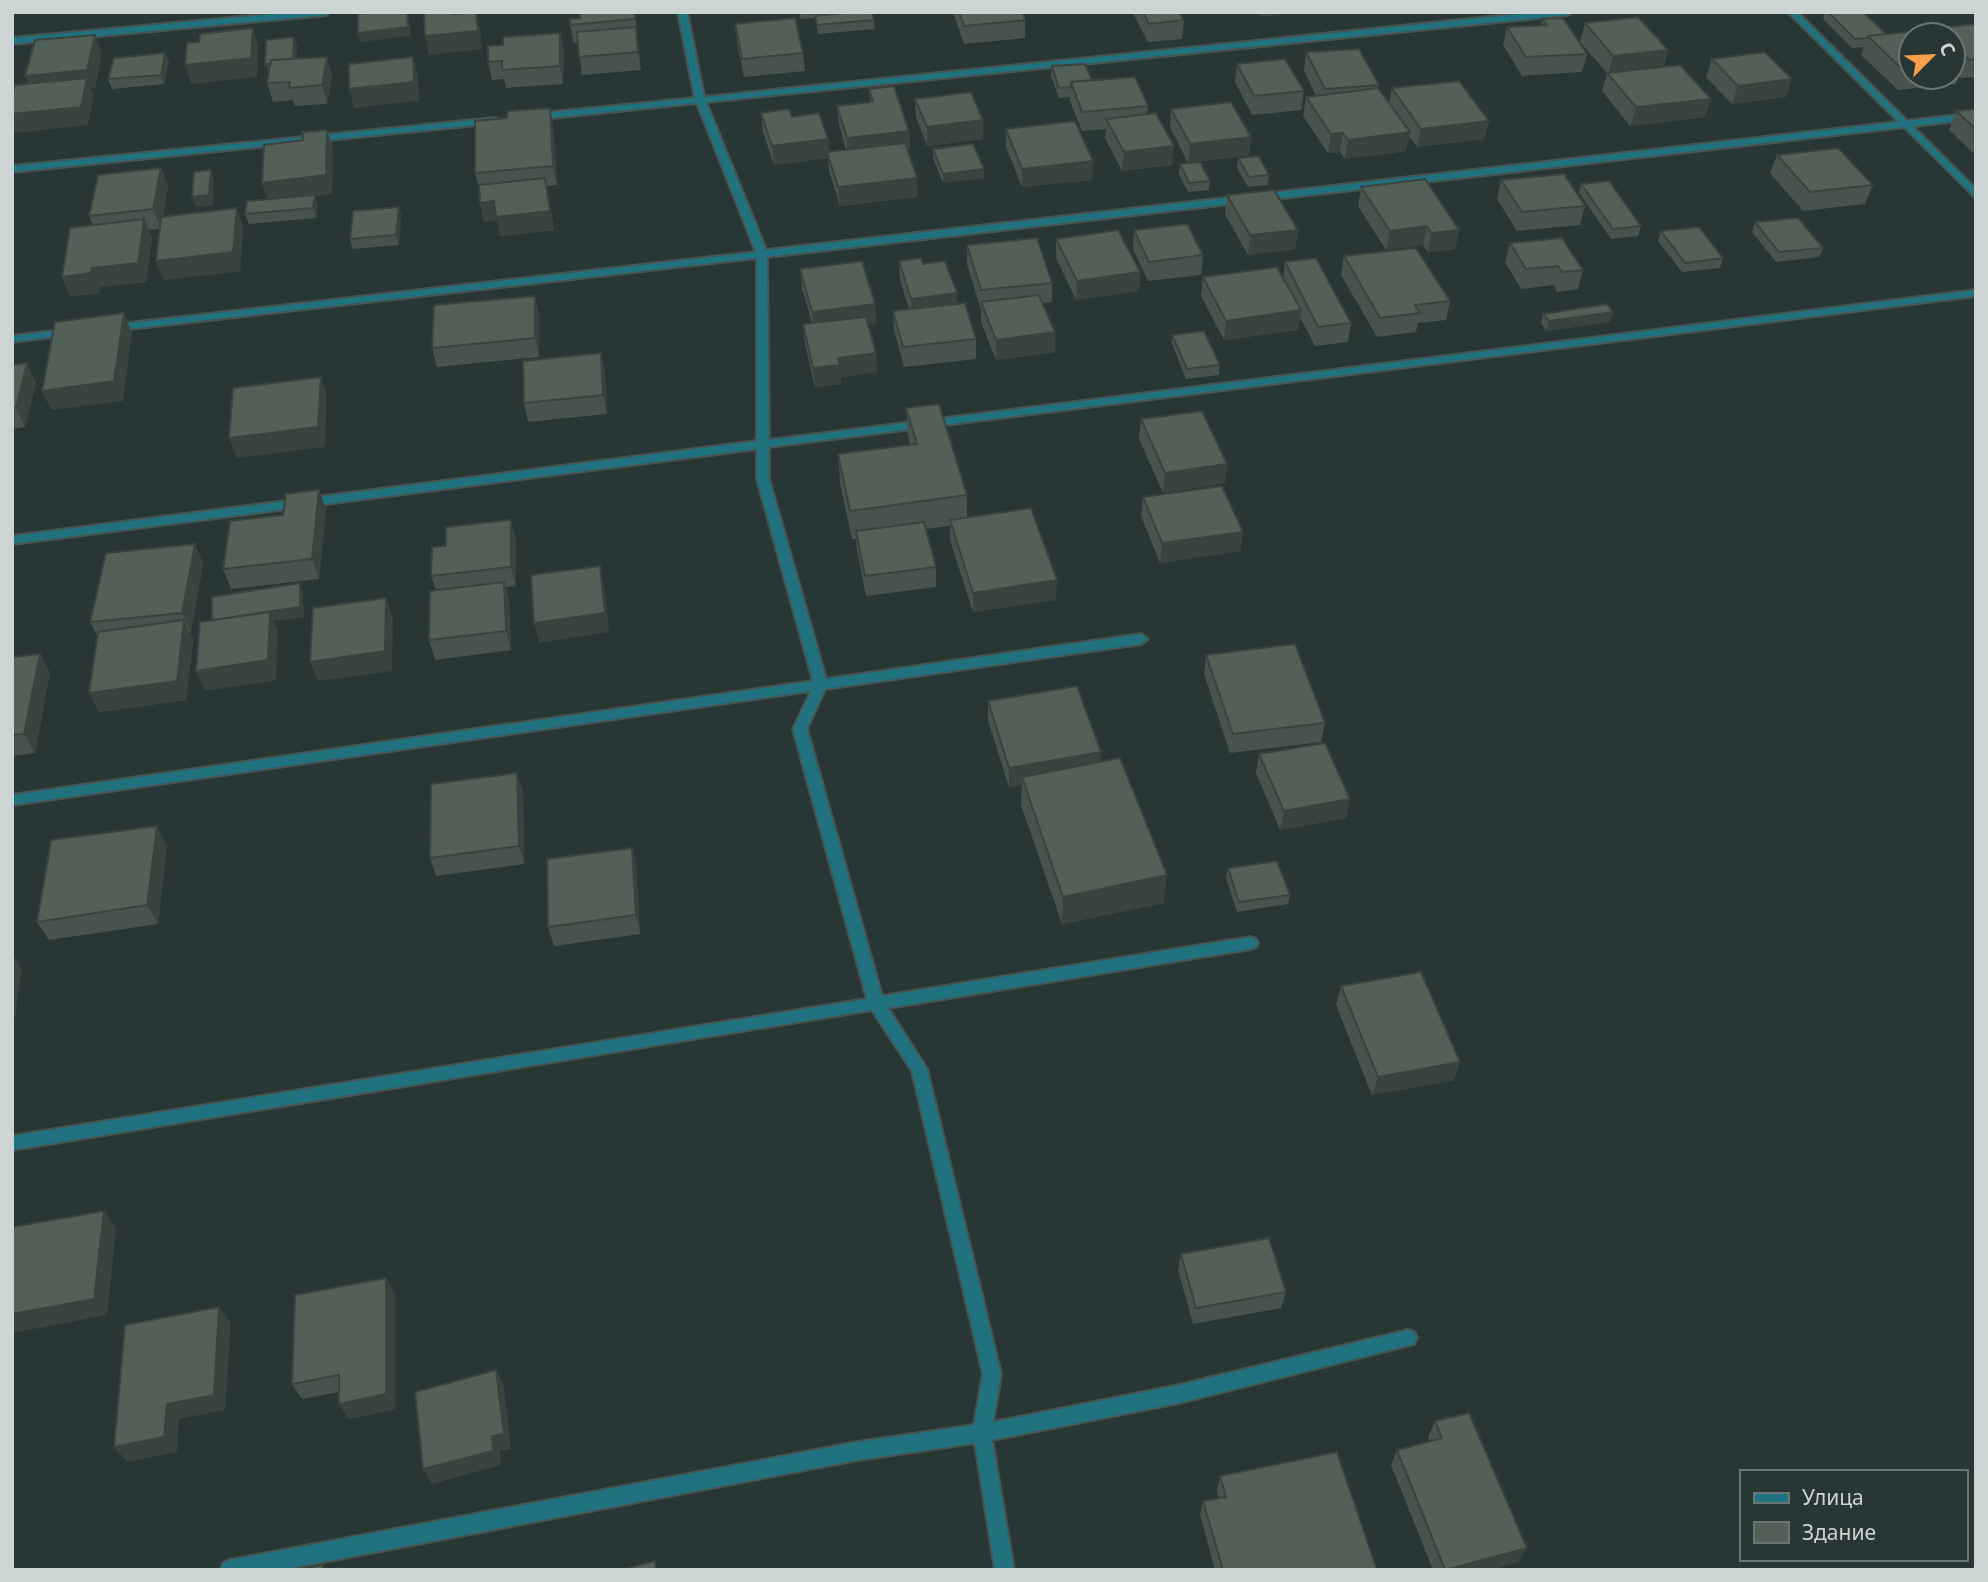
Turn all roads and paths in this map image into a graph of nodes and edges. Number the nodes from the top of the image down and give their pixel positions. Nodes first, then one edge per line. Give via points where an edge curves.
1 (326, 12) edge
2 (682, 12) edge
3 (1568, 12) edge
4 (1792, 12) edge
5 (12, 41) edge
6 (700, 100) junction
7 (1976, 116) edge
8 (521, 118) edge
9 (507, 119) edge
10 (1904, 124) junction
11 (12, 169) edge
12 (1976, 195) edge
13 (762, 254) junction
14 (1976, 293) edge
15 (96, 329) edge
16 (82, 331) edge
17 (12, 339) edge
18 (764, 443) junction
19 (12, 540) edge
20 (1141, 639) dead end
21 (821, 684) junction
22 (12, 800) edge
23 (1251, 943) dead end
24 (877, 1003) junction
25 (12, 1143) edge
26 (1408, 1338) dead end
27 (982, 1433) junction
28 (230, 1570) edge
29 (1006, 1570) edge

1 - 5 street
2 - 6 street
3 - 6 street
4 - 10 street
6 - 8 street
6 - 13 street
7 - 10 street
9 - 11 street
10 - 12 street
10 - 13 street
13 - 15 street
13 - 18 street
14 - 18 street
16 - 17 street
18 - 19 street
18 - 21 street via 763,479
20 - 21 street
21 - 22 street
21 - 24 street via 800,729
23 - 24 street
24 - 25 street
24 - 27 street via 919,1069 992,1374
26 - 27 street via 1179,1394
27 - 28 street via 858,1451
27 - 29 street

